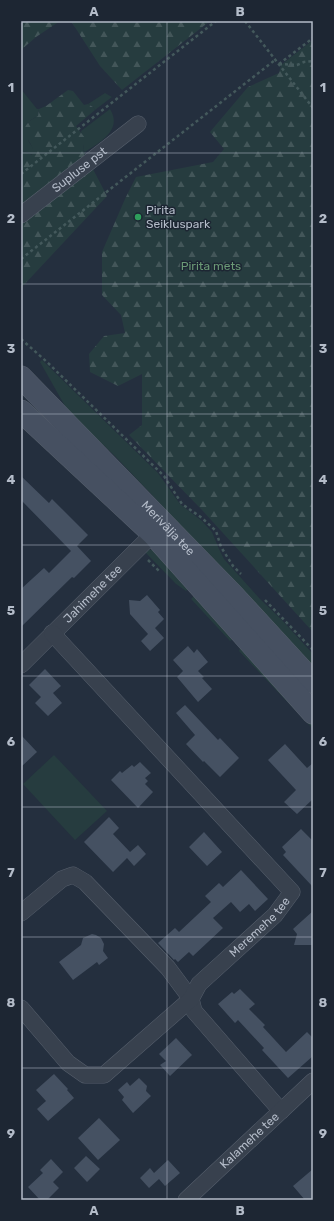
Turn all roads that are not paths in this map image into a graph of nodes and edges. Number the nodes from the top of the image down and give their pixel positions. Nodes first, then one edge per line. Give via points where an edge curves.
1 (138, 124) dead end
2 (21, 215) edge
3 (21, 378) edge
4 (21, 411) edge
5 (151, 536) junction
6 (52, 633) junction
7 (24, 657) edge
8 (313, 682) edge
9 (313, 713) edge
10 (21, 913) edge
11 (191, 999) junction
12 (21, 1008) edge
13 (313, 1081) edge
14 (281, 1111) junction
15 (186, 1200) edge

1 - 2 street, Supluse pst
3 - 5 main road, Merivälja tee
4 - 5 main road, Merivälja tee
5 - 6 street, Jahimehe tee
5 - 8 main road, Merivälja tee via 233,595
5 - 9 main road, Merivälja tee
6 - 7 street, Jahimehe tee
6 - 11 street, Meremehe tee via 292,892 275,915 199,984
10 - 11 street via 62,879 73,875 85,882 168,968
11 - 12 street, Meremehe tee via 104,1075 85,1075 68,1063
11 - 14 street via 194,1011
13 - 14 street, Kalamehe tee
14 - 15 street, Kalamehe tee

